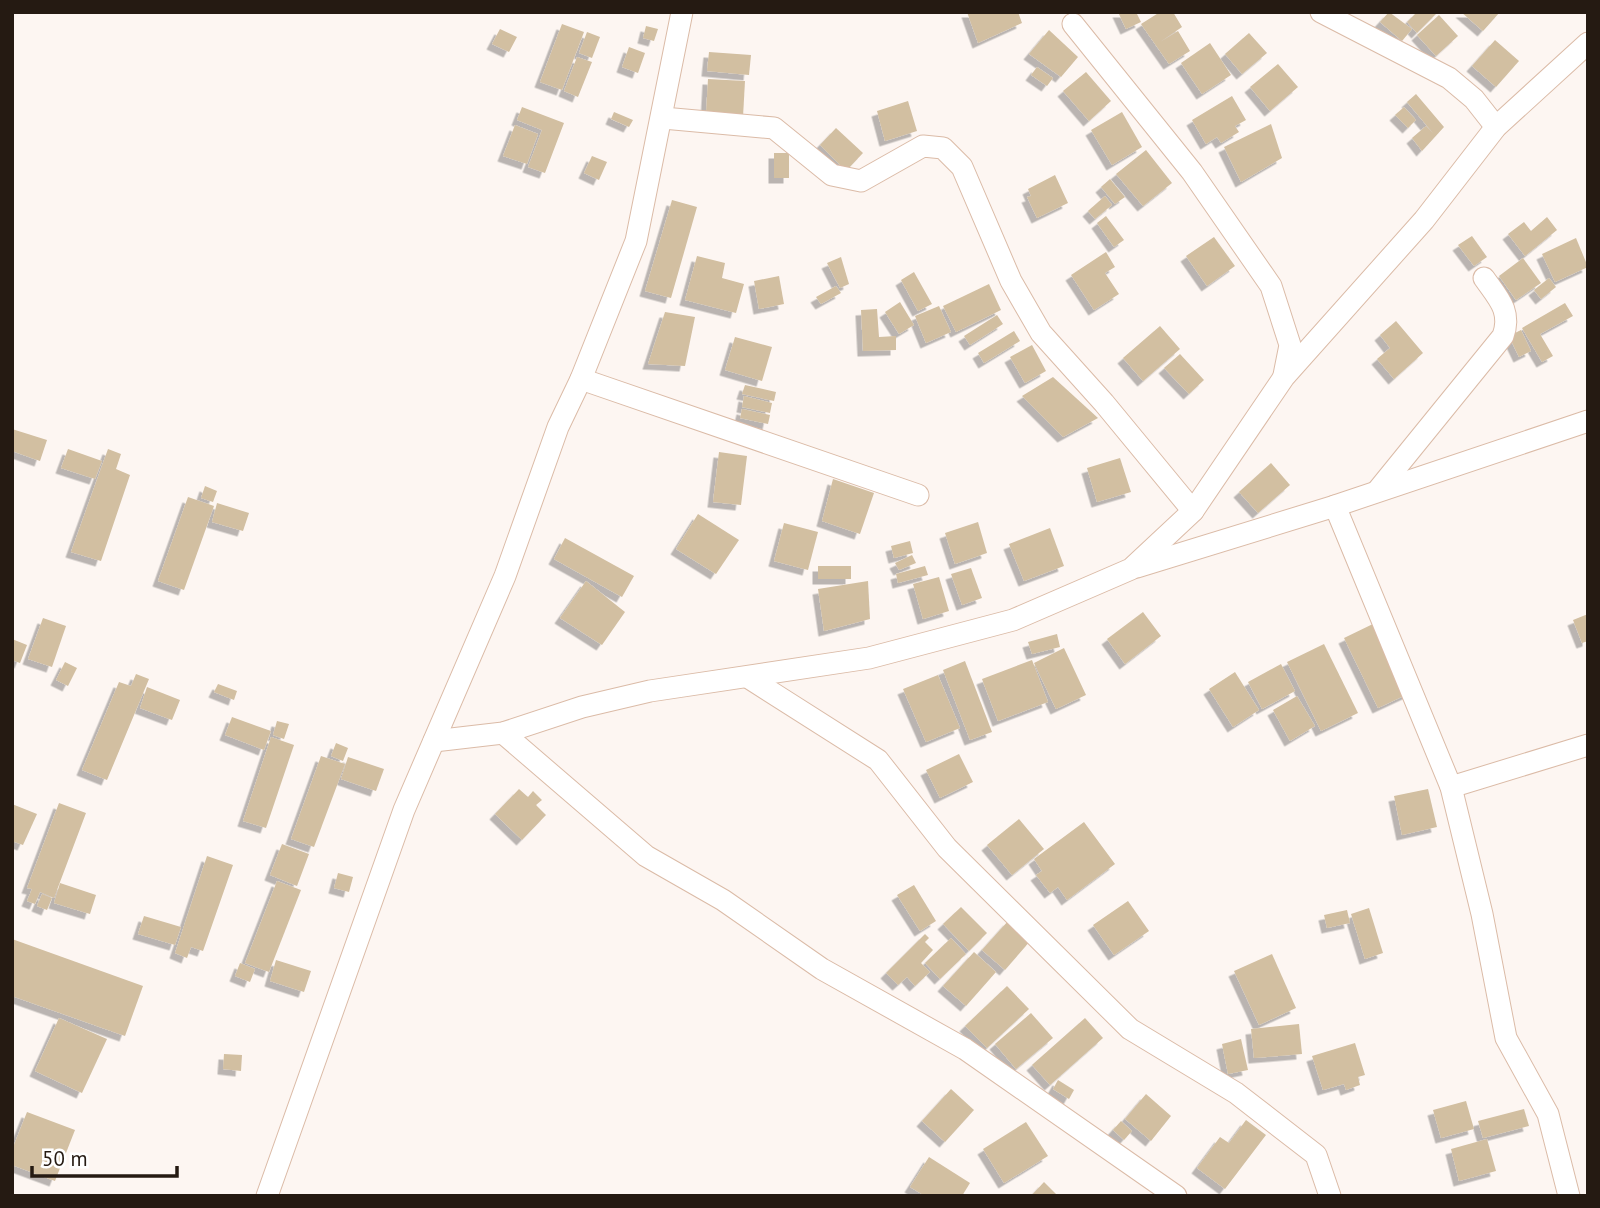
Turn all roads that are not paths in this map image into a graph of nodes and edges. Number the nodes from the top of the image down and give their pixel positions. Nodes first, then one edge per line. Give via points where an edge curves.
1 (682, 12) edge
2 (1321, 12) edge
3 (1073, 24) dead end
4 (1588, 44) edge
5 (663, 118) junction
6 (1496, 127) junction
7 (1484, 278) dead end
8 (1284, 377) junction
9 (581, 379) junction
10 (1588, 421) edge
11 (1377, 492) junction
12 (918, 495) dead end
13 (1335, 506) junction
14 (1193, 511) junction
15 (1131, 569) junction
16 (748, 678) junction
17 (503, 733) junction
18 (435, 741) junction
19 (1588, 745) edge
20 (1451, 787) junction
21 (267, 1196) edge
22 (1176, 1196) edge
23 (1330, 1196) edge
24 (1569, 1196) edge

1 - 5 street
2 - 6 street via 1450,79
3 - 8 street via 1192,172 1271,286 1290,345
4 - 6 street
5 - 9 street via 636,241
5 - 14 street via 774,128 832,175 861,181 923,146 943,149 962,167 1011,281 1041,333
6 - 8 street via 1424,220
7 - 11 street via 1506,309 1508,323 1503,336
8 - 14 street
9 - 12 street
9 - 18 street
10 - 11 street
11 - 13 street
13 - 15 street
13 - 20 street
14 - 15 street
15 - 16 street via 1013,620 870,658
16 - 17 street via 650,691
16 - 23 street via 878,760 947,848 1130,1029 1236,1093 1316,1155
17 - 18 street
17 - 22 street via 646,856 723,900 822,968 965,1049
18 - 21 street via 404,810
19 - 20 street
20 - 24 street via 1506,1038 1548,1114

